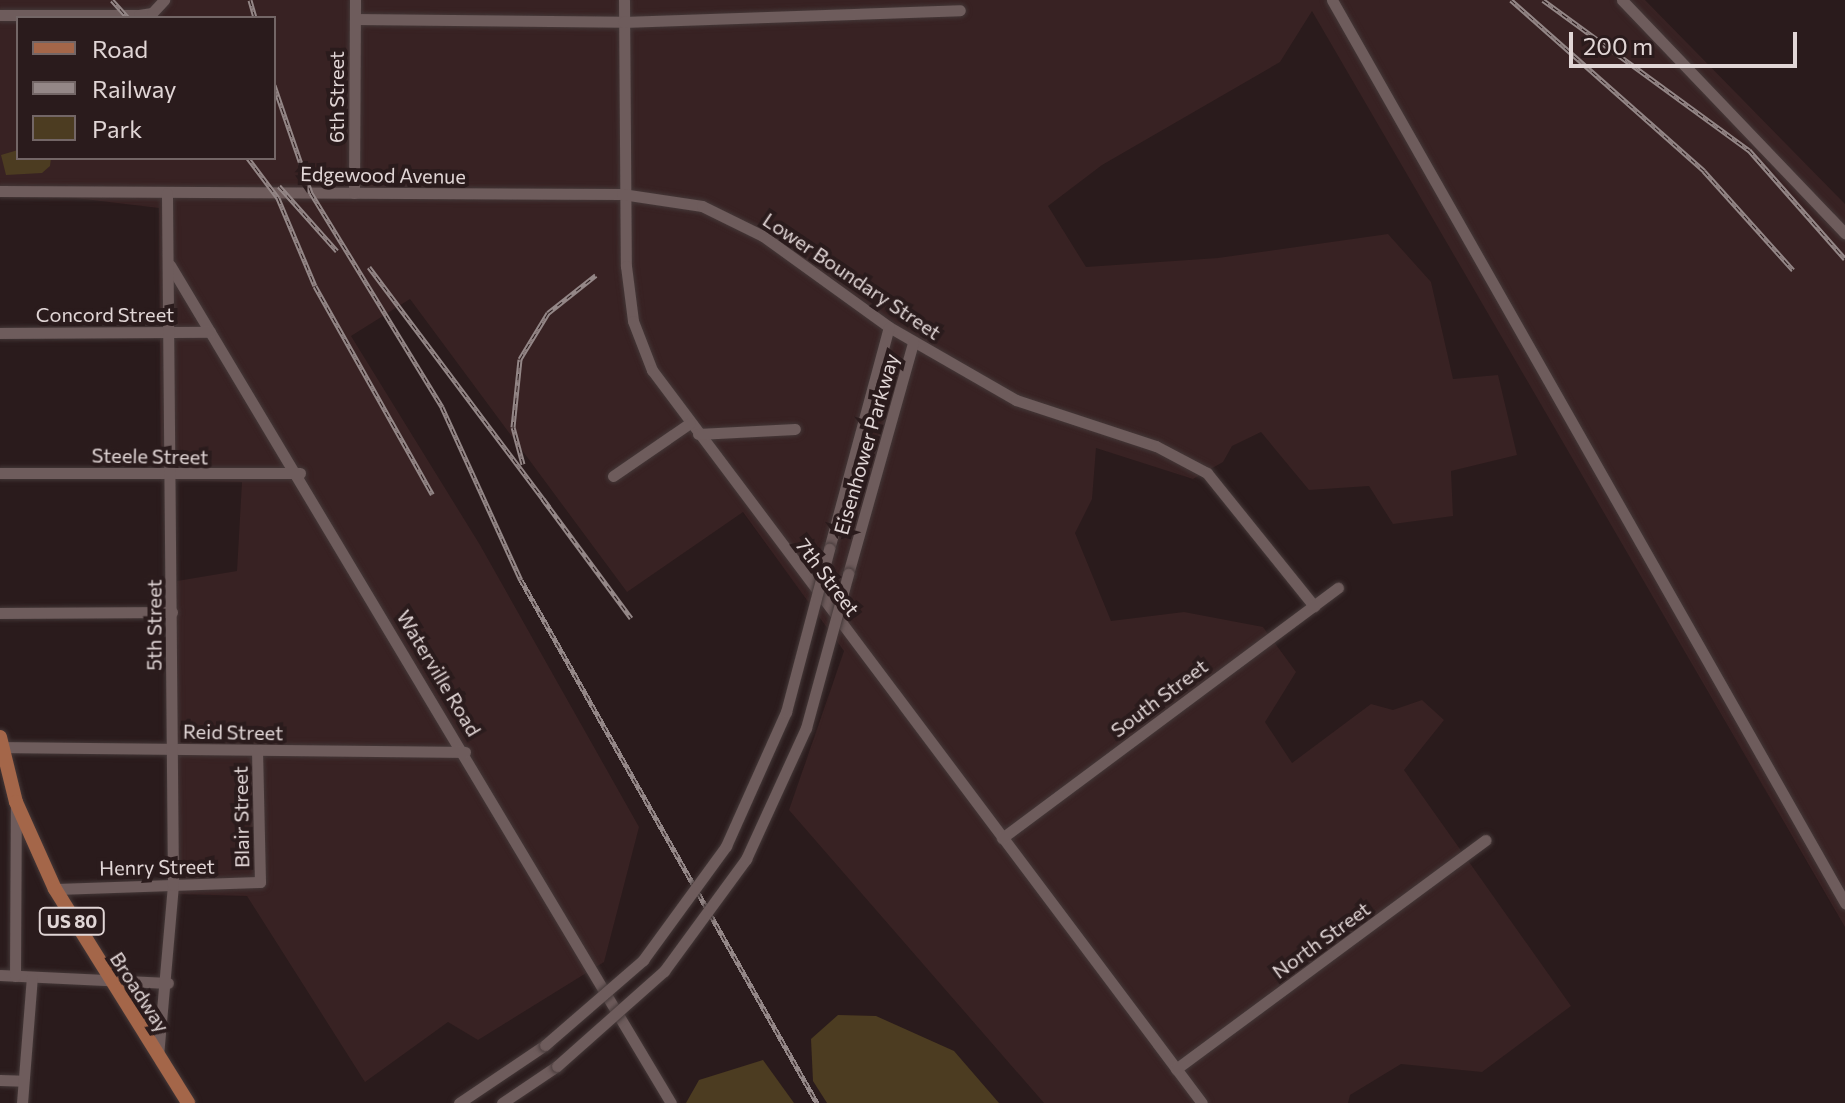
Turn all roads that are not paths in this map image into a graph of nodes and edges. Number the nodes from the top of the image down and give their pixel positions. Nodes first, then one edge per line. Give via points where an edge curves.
1 (355, 0) edge
2 (624, 0) edge
3 (1332, 0) edge
4 (1622, 0) edge
5 (161, 4) edge
6 (960, 10) dead end
7 (0, 15) edge
8 (355, 19) junction
9 (623, 22) junction
10 (0, 191) edge
11 (167, 193) junction
12 (354, 193) junction
13 (622, 194) junction
14 (1845, 233) edge
15 (170, 265) junction
16 (889, 327) junction
17 (171, 332) junction
18 (210, 332) junction
19 (0, 333) edge
20 (913, 342) junction
21 (690, 423) junction
22 (795, 429) dead end
23 (698, 434) junction
24 (0, 473) edge
25 (300, 473) junction
26 (172, 474) junction
27 (613, 476) dead end
28 (1338, 588) dead end
29 (1314, 606) junction
30 (172, 612) junction
31 (0, 613) edge
32 (1, 744) edge
33 (173, 749) junction
34 (257, 750) junction
35 (465, 752) junction
36 (16, 802) junction
37 (1002, 838) junction
38 (1486, 840) dead end
39 (260, 882) joint
40 (173, 885) junction
41 (55, 889) junction
42 (1845, 903) edge
43 (0, 975) edge
44 (15, 976) junction
45 (32, 977) junction
46 (108, 980) junction
47 (168, 983) junction
48 (158, 1056) junction
49 (1176, 1069) junction
50 (0, 1080) edge
51 (23, 1081) junction
52 (22, 1103) edge
53 (188, 1103) edge
54 (459, 1103) edge
55 (502, 1103) edge
56 (671, 1103) edge
57 (1202, 1103) edge

1 - 8 street, 6th Street
2 - 9 street, 7th Street
3 - 42 street
4 - 14 street
5 - 7 street via 139,15
6 - 9 street
8 - 9 street
8 - 12 street, 6th Street
9 - 13 street, 7th Street
10 - 11 street, Edgewood Avenue
11 - 12 street, Edgewood Avenue
11 - 15 street, 5th Street
12 - 13 street, Edgewood Avenue
13 - 16 street, Lower Boundary Street via 702,206 746,225
13 - 21 street, 7th Street via 638,337 652,370
15 - 17 street, 5th Street
15 - 18 street, Waterville Road
16 - 20 street, Lower Boundary Street
16 - 54 street, Eisenhower Parkway, bridge via 786,712 732,837 651,950 545,1045
17 - 18 street, Concord Street
17 - 19 street, Concord Street
17 - 26 street, 5th Street
18 - 25 street, Waterville Road
20 - 29 street, Lower Boundary Street via 1032,408 1156,446 1207,473
20 - 55 street, Eisenhower Parkway, bridge via 806,728 746,859 664,971 557,1066
21 - 23 street, 7th Street
21 - 27 street
22 - 23 street via 713,428
23 - 37 street, 7th Street
24 - 26 street, Steele Street
25 - 26 street, Steele Street
25 - 35 street, Waterville Road
26 - 30 street, 5th Street
28 - 29 street, South Street
29 - 37 street, South Street
30 - 31 street
30 - 33 street, 5th Street
32 - 33 street, Reid Street
32 - 36 main road, Broadway / US 80
33 - 34 street, Reid Street
33 - 40 street, 5th Street
34 - 35 street, Reid Street
34 - 39 street, Blair Street
35 - 56 street, Waterville Road
36 - 41 main road, Broadway / US 80
36 - 44 street
37 - 49 street, 7th Street
38 - 49 street, North Street
39 - 40 street, Henry Street
40 - 41 street, Henry Street
40 - 47 street, 5th Street
41 - 46 main road, Broadway / US 80
43 - 44 street
44 - 45 street
45 - 46 street
45 - 51 street
46 - 47 street
46 - 48 main road, Broadway / US 80
47 - 48 street, 5th Street
48 - 53 main road, Broadway / US 80
49 - 57 street, 7th Street
50 - 51 street
51 - 52 street

